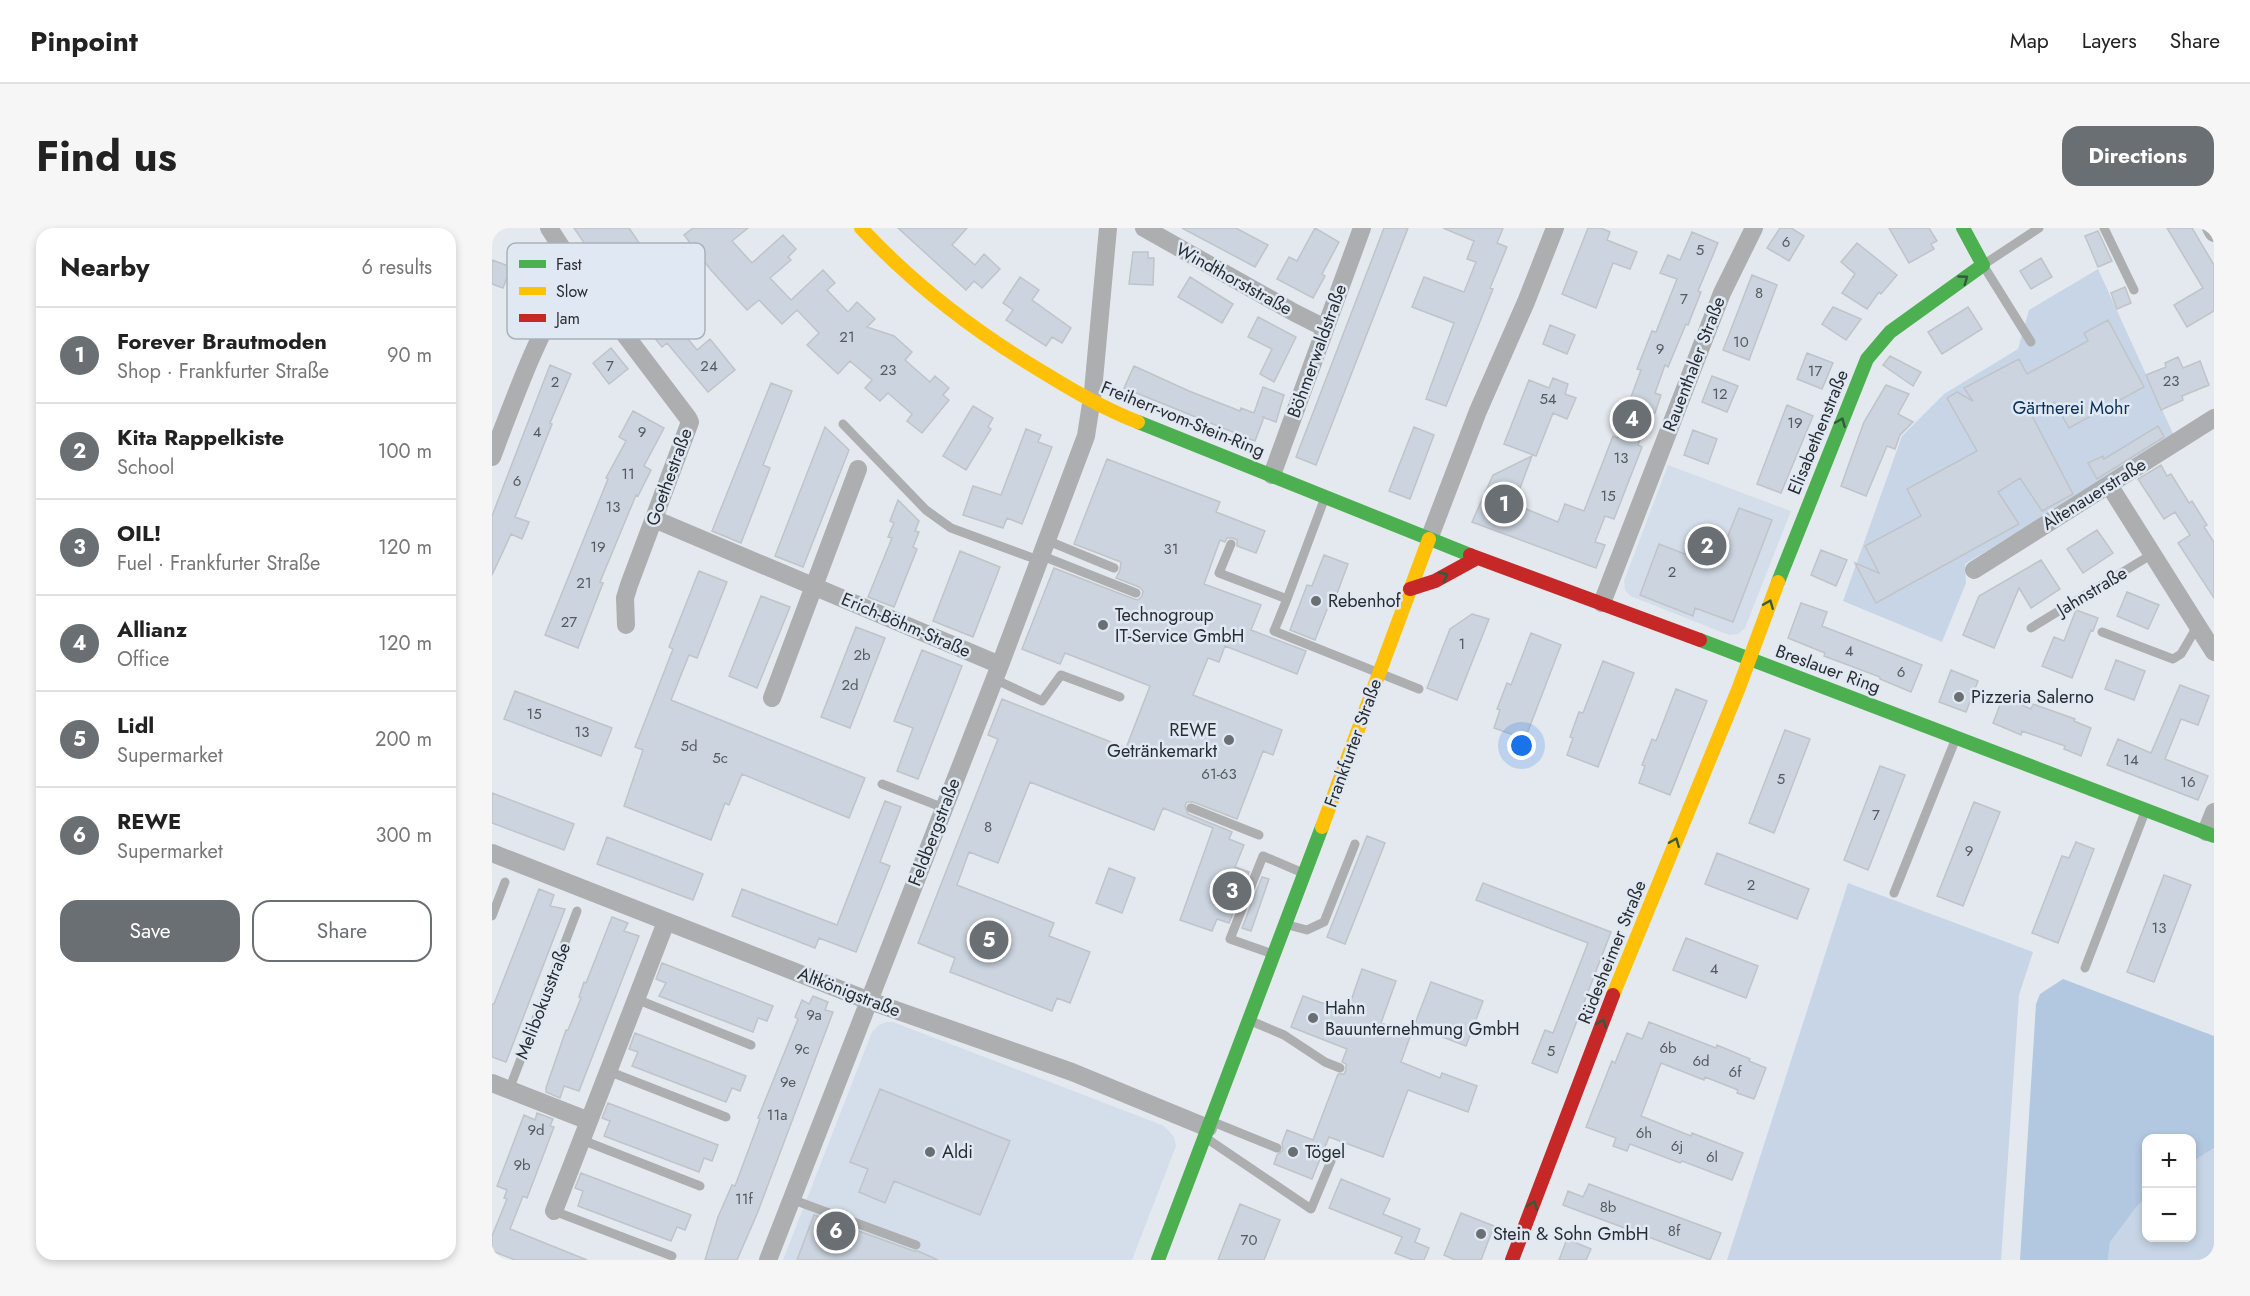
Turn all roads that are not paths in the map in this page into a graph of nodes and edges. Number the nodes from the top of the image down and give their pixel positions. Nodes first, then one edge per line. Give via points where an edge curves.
1 (549, 228) edge
2 (861, 228) edge
3 (1108, 228) edge
4 (1144, 228) edge
5 (1362, 228) edge
6 (1555, 228) edge
7 (1754, 228) edge
8 (1963, 228) edge
9 (2039, 228) edge
10 (2104, 228) edge
11 (2211, 228) edge
12 (2214, 232) edge
13 (559, 243) edge
14 (1983, 265) junction
15 (2134, 290) dead end
16 (1325, 328) junction
17 (538, 339) edge
18 (628, 339) edge
19 (2031, 342) dead end
20 (1091, 402) junction
21 (2214, 418) edge
22 (843, 424) dead end
23 (492, 457) edge
24 (858, 469) dead end
25 (1272, 475) junction
26 (2109, 485) junction
27 (1325, 498) junction
28 (654, 519) junction
29 (1429, 539) junction
30 (1231, 544) dead end
31 (1041, 552) junction
32 (2154, 553) junction
33 (1477, 558) junction
34 (1114, 568) dead end
35 (1974, 570) dead end
36 (813, 586) junction
37 (1410, 589) junction
38 (1136, 593) dead end
39 (1287, 599) junction
40 (1602, 603) junction
41 (626, 625) dead end
42 (2198, 625) junction
43 (2031, 628) dead end
44 (2102, 632) dead end
45 (2214, 652) edge
46 (1748, 658) junction
47 (997, 672) junction
48 (1379, 673) junction
49 (1419, 689) dead end
50 (1120, 697) dead end
51 (772, 698) dead end
52 (1957, 736) junction
53 (882, 784) dead end
54 (944, 808) junction
55 (1191, 808) dead end
56 (2146, 810) junction
57 (2214, 812) edge
58 (2210, 834) edge
59 (1259, 835) dead end
60 (1355, 844) dead end
61 (492, 854) edge
62 (1305, 873) junction
63 (505, 882) dead end
64 (1894, 893) dead end
65 (578, 911) dead end
66 (492, 916) edge
67 (666, 922) junction
68 (1286, 924) junction
69 (1274, 955) junction
70 (2085, 968) dead end
71 (636, 999) junction
72 (867, 1000) junction
73 (1249, 1020) junction
74 (751, 1045) dead end
75 (1340, 1068) dead end
76 (608, 1071) junction
77 (501, 1086) edge
78 (726, 1117) dead end
79 (589, 1121) junction
80 (1208, 1129) junction
81 (582, 1140) junction
82 (1277, 1148) dead end
83 (1331, 1161) dead end
84 (700, 1186) dead end
85 (791, 1199) junction
86 (554, 1211) joint
87 (916, 1245) dead end
88 (672, 1256) dead end
89 (768, 1260) edge
90 (1158, 1260) edge
91 (1512, 1260) edge

1 - 13 street, Goethestraße
2 - 20 street, Freiherr-vom-Stein-Ring via 931,296 993,342
3 - 20 street, Feldbergstraße
4 - 16 street, Windthorststraße
5 - 16 street, Böhmerwaldstraße
6 - 29 street, Frankfurter Straße
7 - 40 street, Rauenthaler Straße via 1722,293
8 - 14 street
9 - 14 lane
10 - 15 lane
11 - 12 street
14 - 19 lane
46 -> 14 street, Elisabethenstraße via 1867,359 1890,332
16 - 25 street, Böhmerwaldstraße
17 - 23 street
18 - 28 street, Goethestraße via 690,422
20 - 25 street, Freiherr-vom-Stein-Ring
20 - 31 street, Feldbergstraße via 1086,436
21 - 26 street, Altenauerstraße
22 - 31 lane via 939,521 951,528
24 - 36 street
25 - 27 street, Freiherr-vom-Stein-Ring
26 - 32 street
26 - 35 street, Altenauerstraße
27 - 29 street, Freiherr-vom-Stein-Ring
27 - 39 lane
28 - 36 street, Erich-Böhm-Straße
28 - 41 street, Goethestraße via 625,598
29 - 33 street, Breslauer Ring
29 - 37 street, Frankfurter Straße
30 - 39 lane via 1219,573
31 - 34 lane
31 - 38 lane
31 - 47 street, Feldbergstraße
32 - 42 street
32 - 43 lane, Jahnstraße
37 -> 33 street via 1435,581
33 - 40 street, Breslauer Ring
36 - 47 street, Erich-Böhm-Straße
36 - 51 street
37 - 48 street, Frankfurter Straße
39 - 48 lane via 1274,631
40 - 46 street, Breslauer Ring
42 - 44 lane via 2181,654 2173,659
42 - 45 street
46 - 52 street, Breslauer Ring
91 -> 46 street, Rüdesheimer Straße via 1625,963
47 - 50 lane via 1042,701 1061,675
47 - 54 street, Feldbergstraße
48 - 49 lane
48 - 62 street, Frankfurter Straße
52 - 56 street, Breslauer Ring
52 - 64 lane
53 - 54 lane
54 - 72 street, Feldbergstraße
55 - 59 lane
56 - 58 street, Breslauer Ring
56 - 70 lane
57 - 58 street
60 - 68 lane via 1324,922 1307,930
61 - 67 street, Altkönigstraße
62 - 68 street, Frankfurter Straße
62 - 69 lane via 1263,856 1230,939
63 - 66 lane
65 - 77 lane, Melibokusstraße
67 - 71 street
67 - 72 street, Altkönigstraße
68 - 69 street, Frankfurter Straße
69 - 73 street, Frankfurter Straße
71 - 74 lane
71 - 76 street
72 - 80 street, Altkönigstraße via 1072,1072
72 - 85 street, Feldbergstraße
73 - 75 lane via 1284,1035
73 - 80 street, Frankfurter Straße
76 - 78 lane
76 - 79 street
77 - 79 street, Melibokusstraße
79 - 81 street
80 - 82 lane
80 - 83 lane via 1311,1209
80 - 90 street, Frankfurter Straße
81 - 84 lane
81 - 86 street
85 - 87 lane
85 - 89 street, Feldbergstraße
86 - 88 lane

